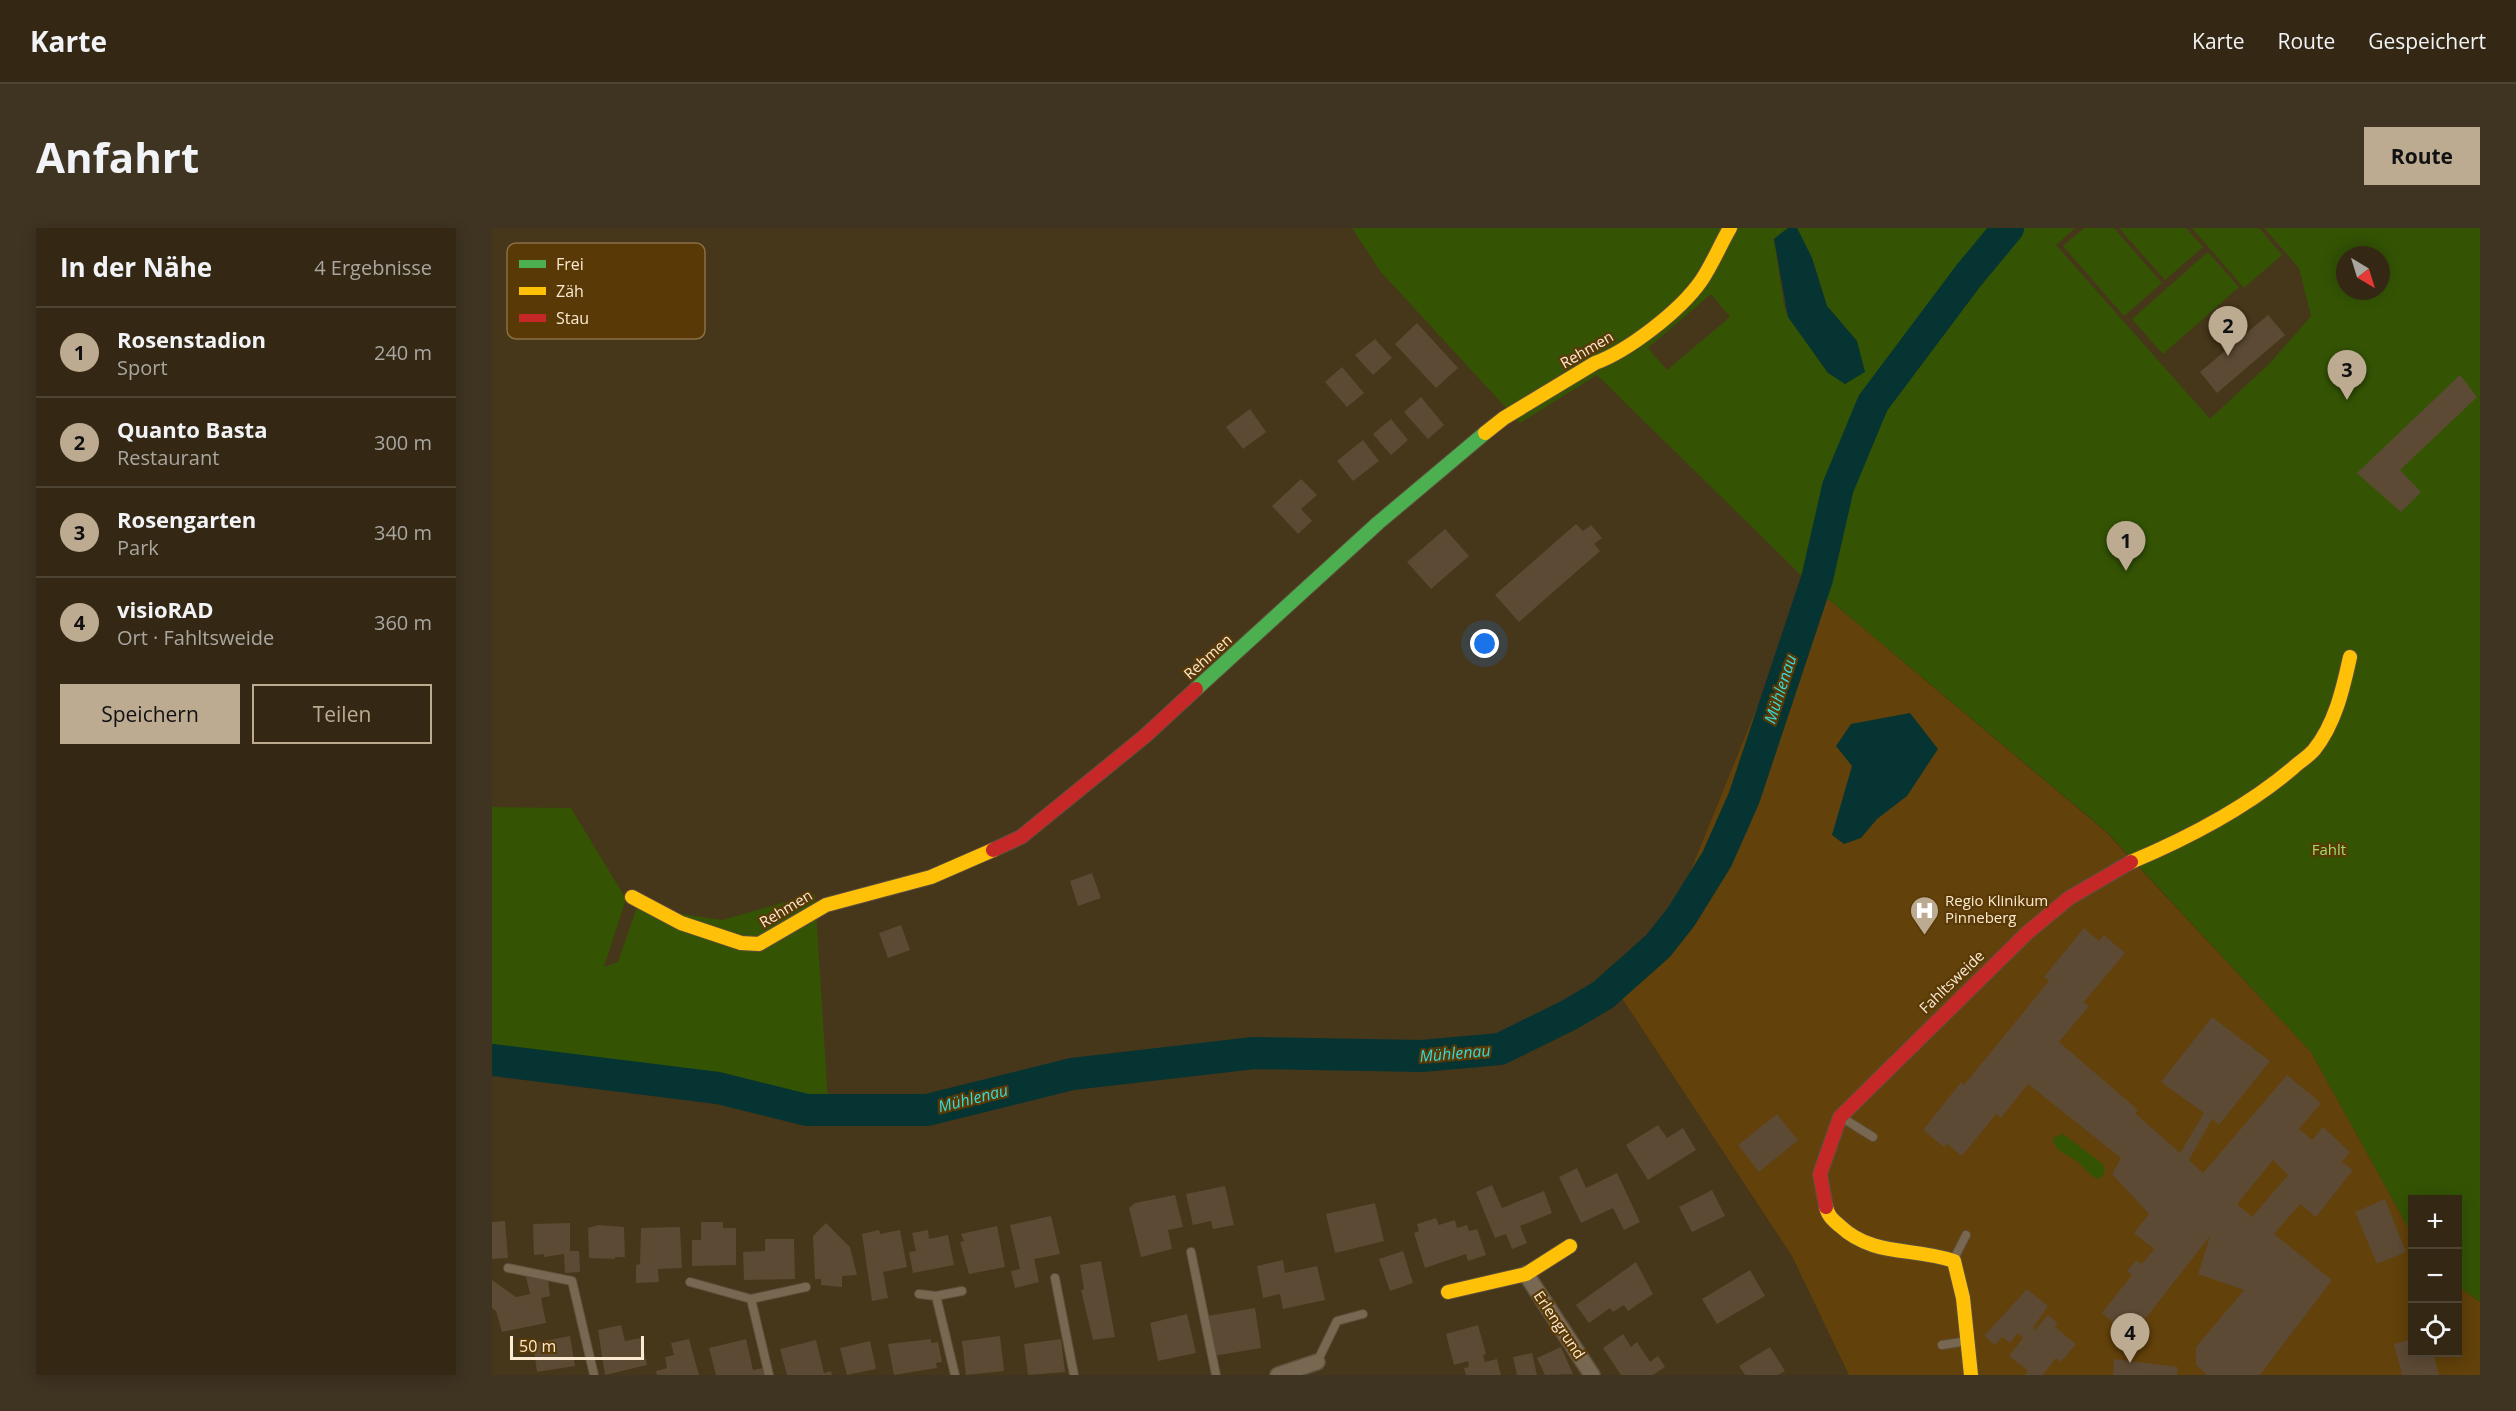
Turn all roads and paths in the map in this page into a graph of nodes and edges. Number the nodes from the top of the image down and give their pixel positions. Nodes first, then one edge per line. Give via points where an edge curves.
1 (1730, 228) edge
2 (2350, 657) dead end
3 (632, 897) dead end
4 (1840, 1117) junction
5 (1873, 1137) dead end
6 (1966, 1235) dead end
7 (1570, 1246) dead end
8 (1191, 1252) dead end
9 (1954, 1261) junction
10 (508, 1268) dead end
11 (1526, 1274) junction
12 (1055, 1278) dead end
13 (690, 1282) dead end
14 (806, 1287) dead end
15 (962, 1291) dead end
16 (1448, 1292) dead end
17 (919, 1294) dead end
18 (936, 1296) junction
19 (751, 1299) junction
20 (1363, 1314) dead end
21 (1968, 1341) junction
22 (1942, 1345) dead end
23 (1317, 1362) joint
24 (594, 1375) edge
25 (769, 1375) edge
26 (955, 1375) edge
27 (1074, 1375) edge
28 (1216, 1375) edge
29 (1278, 1375) edge
30 (1592, 1375) edge
31 (1971, 1375) edge

1 - 3 street, Rehmen via 1700,282 1669,314 1611,357 1504,418 1378,523 1146,736 1021,837 931,877 826,904 759,944 741,943 681,923
2 - 4 street, Fahltsweide via 2339,705 2314,750 2273,785 2223,816 2068,897
4 - 5 lane
4 - 9 street, Fahltsweide via 1820,1174 1828,1215 1854,1239 1878,1248 1934,1254
6 - 9 lane
7 - 11 street, Erlengrund
8 - 28 lane
9 - 21 street
10 - 24 lane via 572,1281
11 - 16 street, Erlengrund
11 - 30 street, Erlengrund
12 - 27 lane
13 - 19 lane
14 - 19 lane
15 - 18 lane
17 - 18 lane
18 - 26 lane
19 - 25 lane
20 - 23 lane via 1337,1321
21 - 22 lane
21 - 31 street
23 - 29 street

